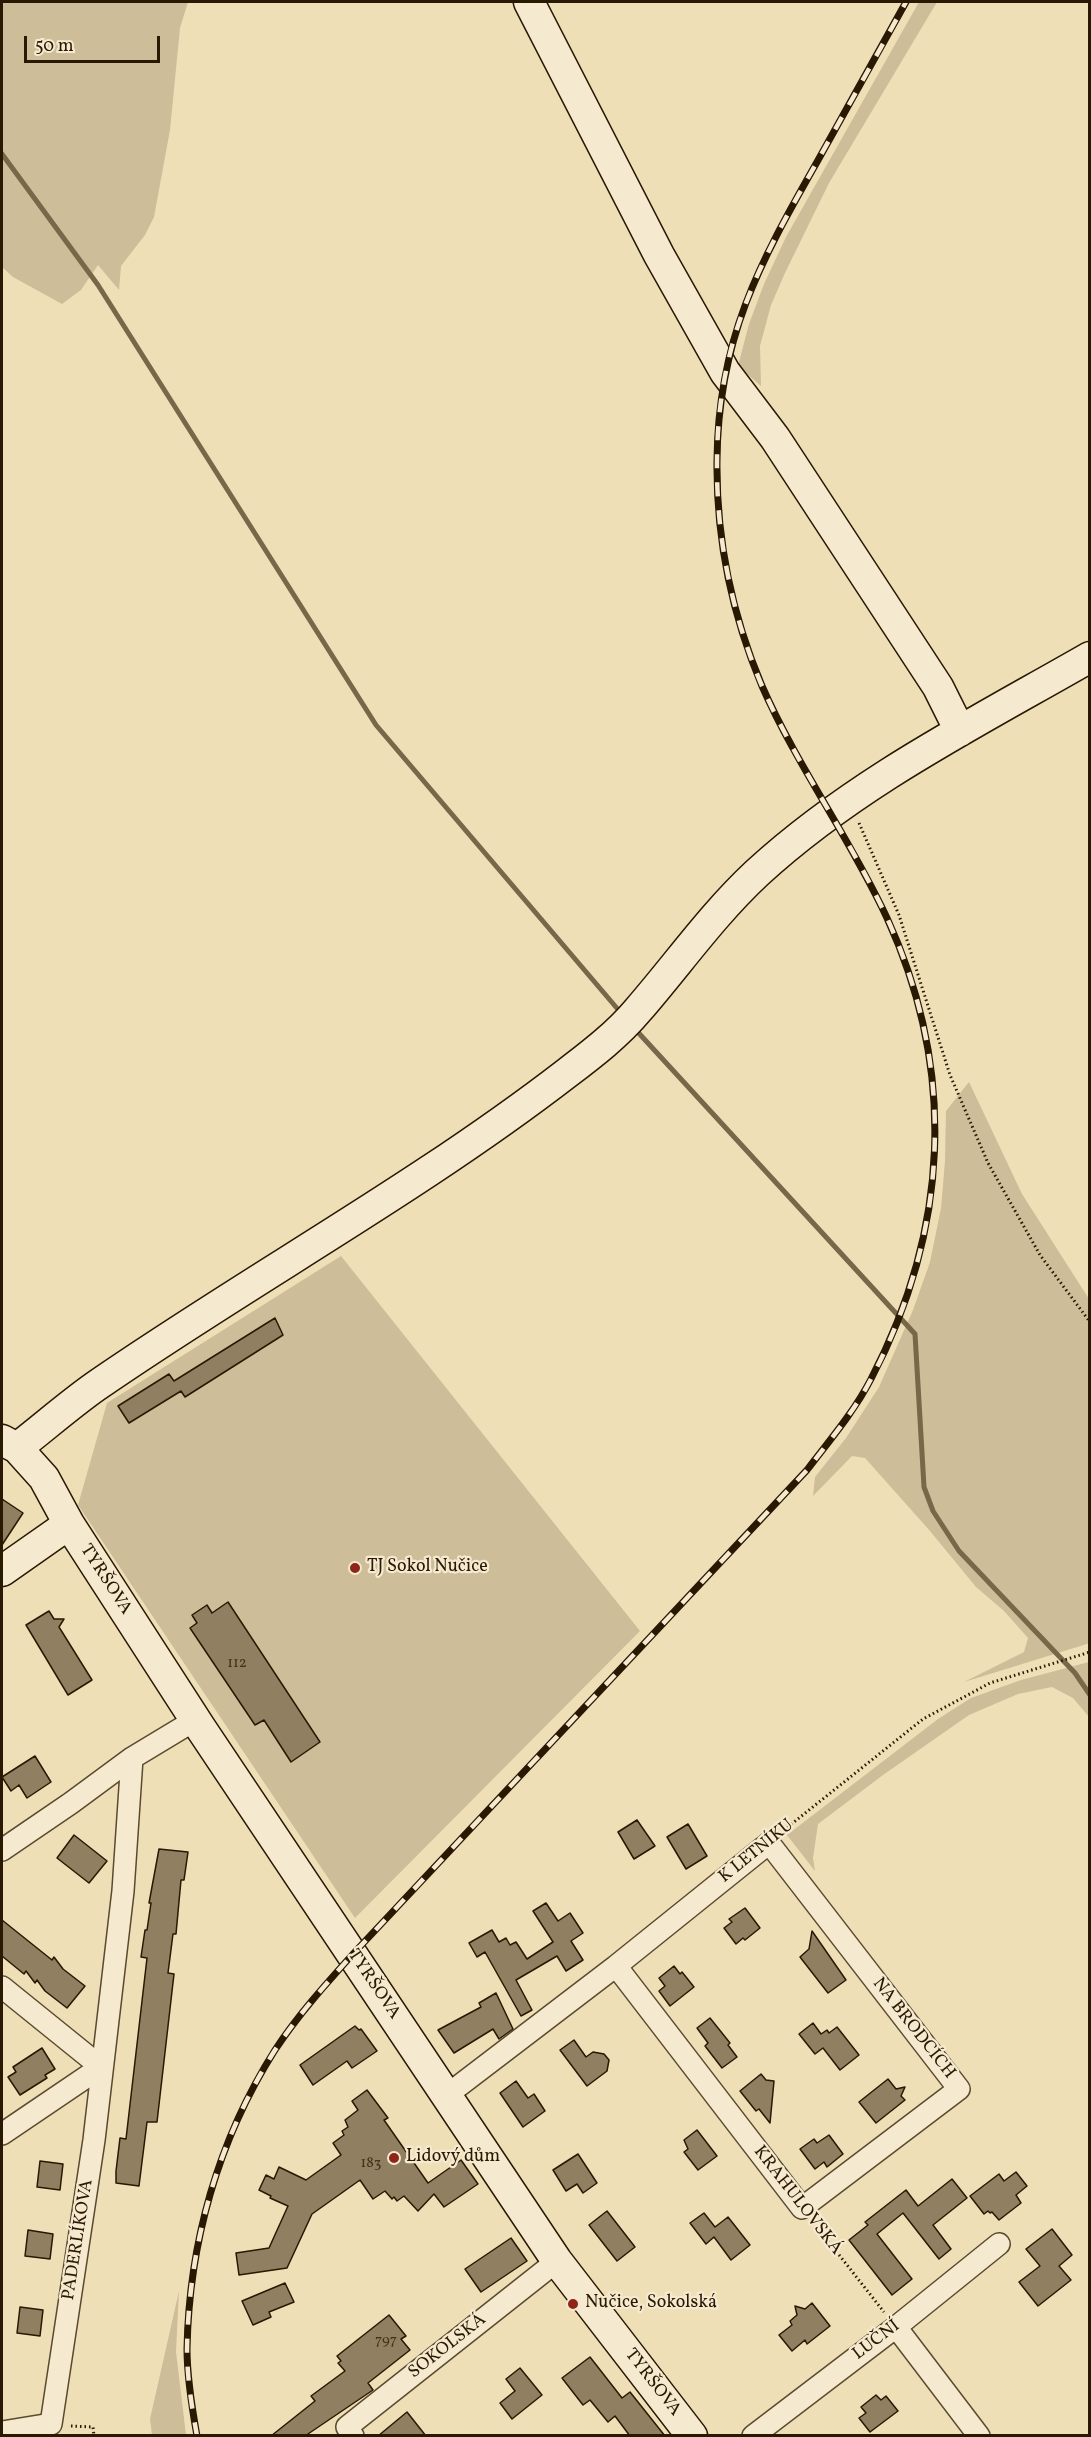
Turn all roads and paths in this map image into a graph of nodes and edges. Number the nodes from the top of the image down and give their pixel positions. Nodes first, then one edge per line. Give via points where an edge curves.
1 (529, 2) edge
2 (1089, 657) edge
3 (960, 731) junction
4 (849, 801) junction
5 (1089, 1322) edge
6 (9, 1444) edge
7 (69, 1524) junction
8 (2, 1571) edge
9 (1089, 1652) edge
10 (195, 1720) junction
11 (132, 1758) junction
12 (769, 1843) junction
13 (2, 1850) edge
14 (616, 1966) junction
15 (2, 1987) edge
16 (101, 2067) junction
17 (447, 2095) junction
18 (2, 2134) edge
19 (802, 2208) junction
20 (999, 2244) dead end
21 (557, 2261) junction
22 (896, 2327) junction
23 (52, 2418) junction
24 (2, 2420) edge
25 (2, 2432) edge
26 (94, 2436) edge
27 (353, 2436) edge
28 (692, 2436) edge
29 (753, 2436) edge
30 (979, 2436) edge

1 - 3 street via 659,255 725,372 775,438 931,677
2 - 3 street
3 - 4 street
4 - 5 path via 899,915 950,1075 988,1163 1040,1255
4 - 6 street via 794,841 735,894 628,1020 567,1073 464,1146
6 - 7 street, TYRŠOVA via 44,1478
7 - 8 street
7 - 10 street, TYRŠOVA
9 - 12 path, K LETNÍKU via 990,1683 923,1719
10 - 11 street
10 - 17 street, TYRŠOVA
11 - 13 street
11 - 16 street, PADERLÍKOVA via 123,1891
12 - 14 street, K LETNÍKU
12 - 19 street, NA BRODCÍCH via 959,2089
14 - 17 street, K LETNÍKU
14 - 19 street, KRAHULOVSKÁ
15 - 16 street
16 - 18 street
16 - 23 street, PADERLÍKOVA
17 - 21 street, TYRŠOVA
19 - 22 path, KRAHULOVSKÁ
20 - 22 street, LUČNÍ
21 - 27 street, SOKOLSKÁ via 347,2427
21 - 28 street, TYRŠOVA
22 - 29 street, LUČNÍ
22 - 30 street
23 - 24 street
23 - 25 street
23 - 26 path via 93,2427

